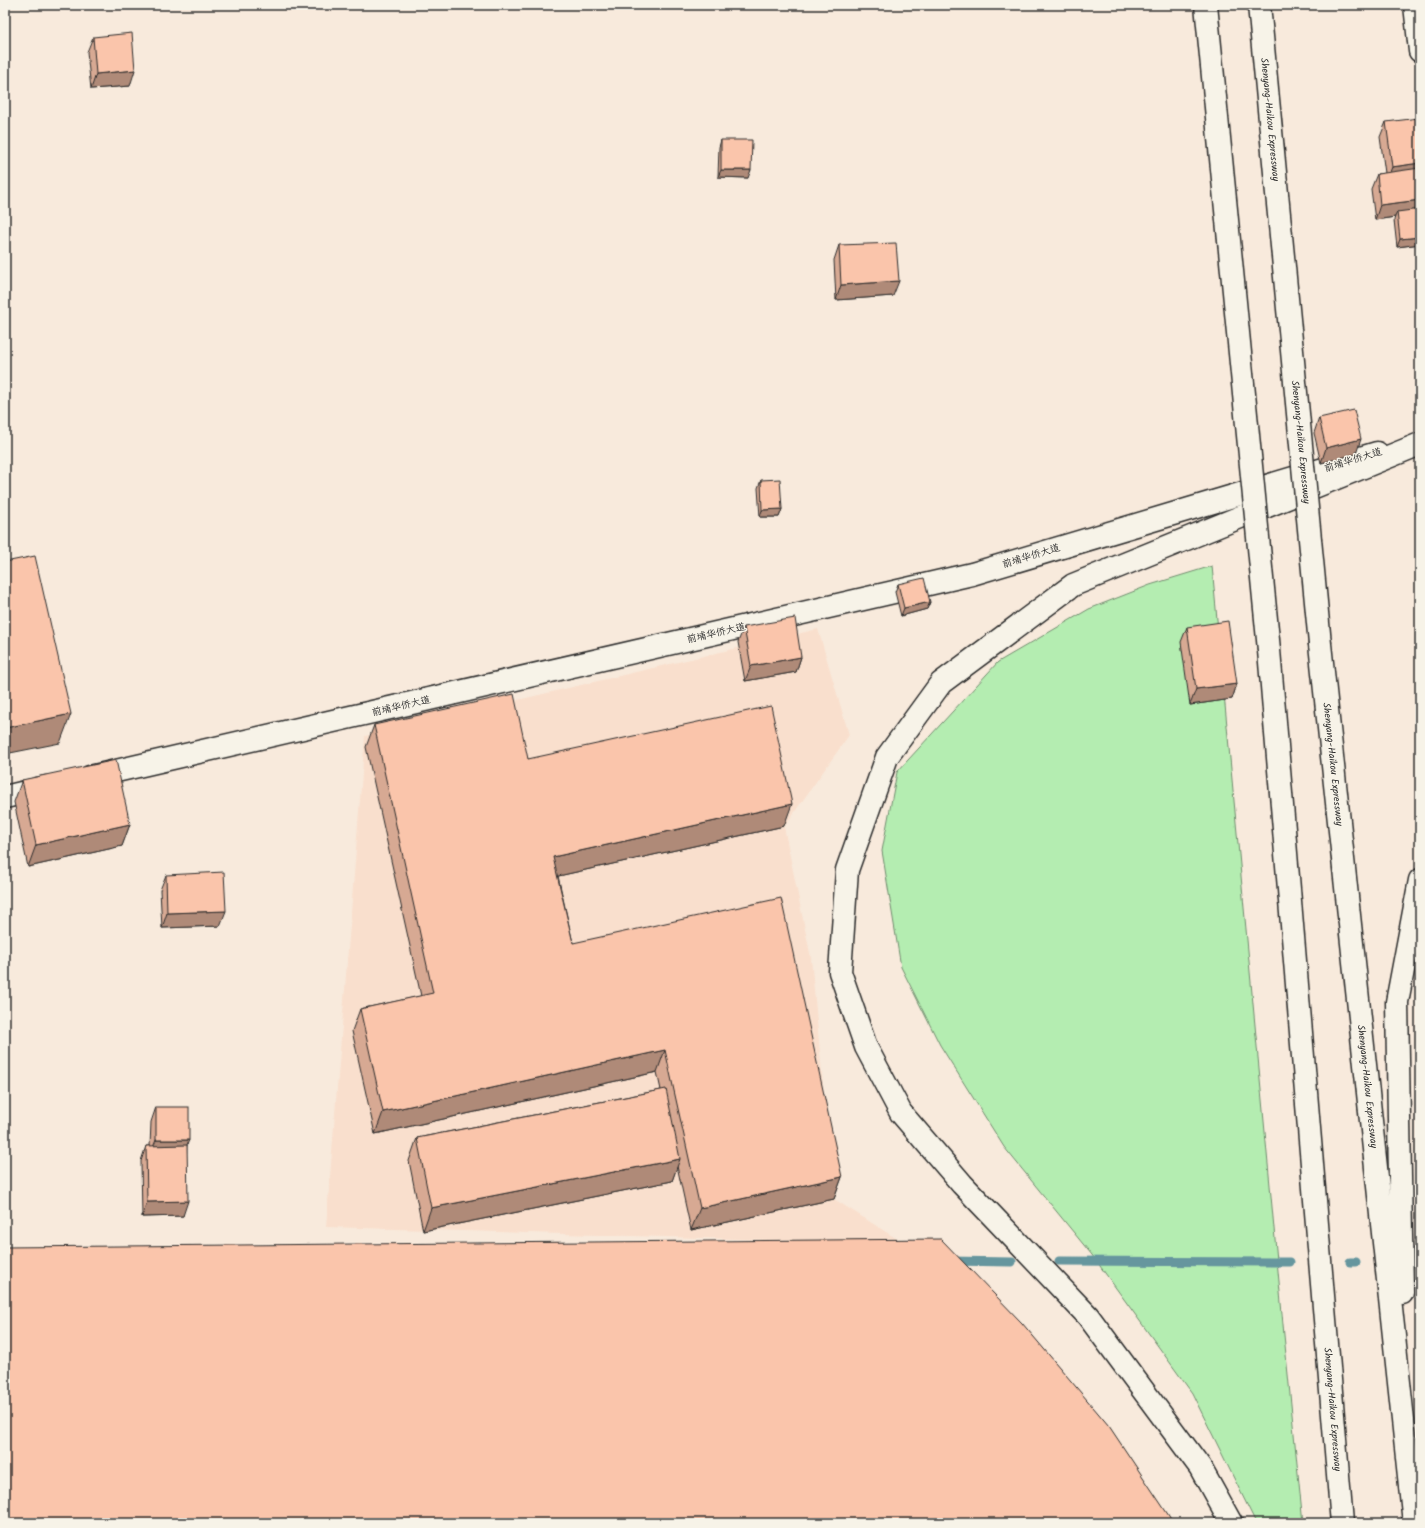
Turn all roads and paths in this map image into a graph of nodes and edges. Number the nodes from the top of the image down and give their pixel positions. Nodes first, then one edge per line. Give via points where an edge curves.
1 (1206, 5) edge
2 (1259, 5) edge
3 (1415, 5) edge
4 (1420, 51) edge
5 (1420, 440) edge
6 (1420, 444) edge
7 (5, 797) edge
8 (1420, 880) edge
9 (1405, 1435) junction
10 (1231, 1523) edge
11 (1342, 1523) edge
12 (1414, 1523) edge

1 - 11 main road, Shenyang-Haikou Expressway, bridge via 1269,650
2 - 9 main road, Shenyang-Haikou Expressway, bridge via 1320,644
3 - 4 main road
5 - 7 main road, 前埔华侨大道 via 972,574
6 - 10 main road via 1073,585 941,683 887,757 847,870 840,972 866,1047 901,1113 962,1184 1088,1316 1200,1467
8 - 9 main road via 1398,1002
9 - 12 main road, Shenyang-Haikou Expressway

